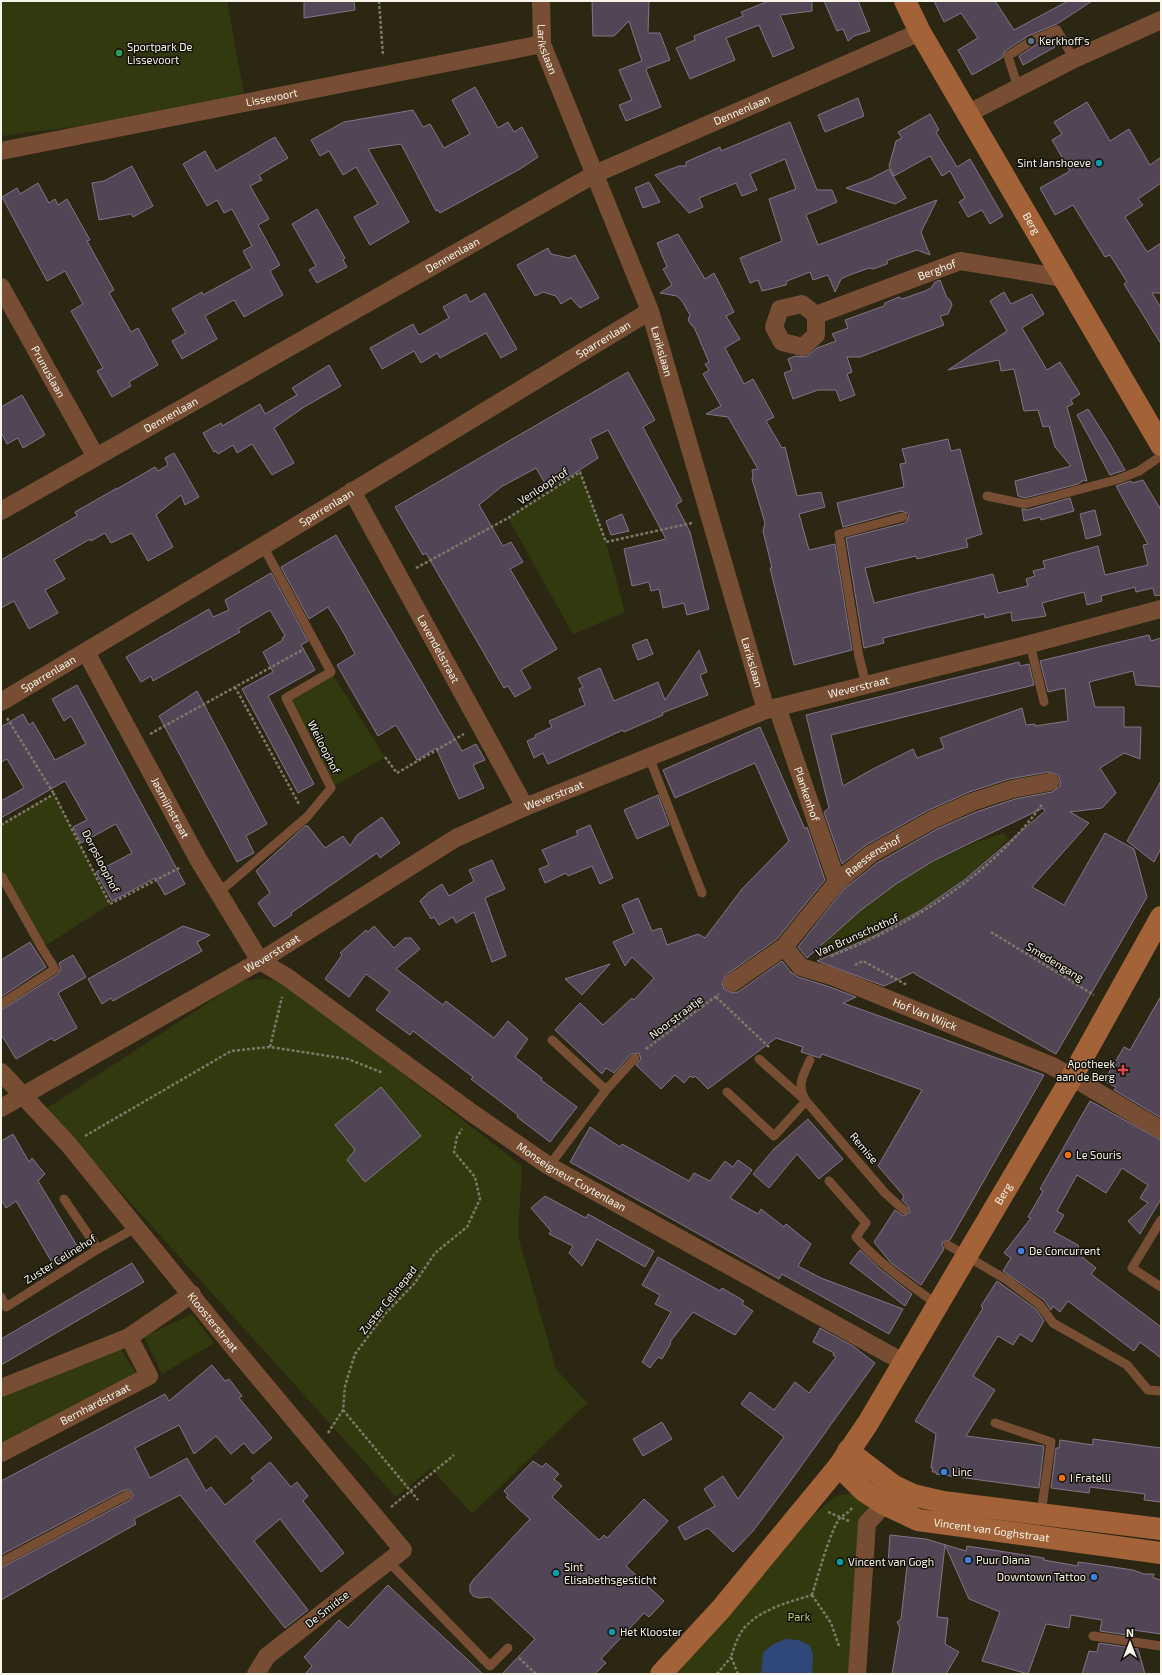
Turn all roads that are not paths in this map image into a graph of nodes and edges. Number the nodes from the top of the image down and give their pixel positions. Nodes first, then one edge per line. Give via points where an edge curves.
1 (541, 1) edge
2 (905, 1) edge
3 (1161, 20) edge
4 (920, 32) junction
5 (542, 44) junction
6 (1074, 59) junction
7 (1018, 88) junction
8 (969, 113) junction
9 (1, 151) edge
10 (595, 174) junction
11 (1064, 278) junction
12 (1, 287) edge
13 (650, 311) junction
14 (816, 314) dead end
15 (1161, 445) edge
16 (1161, 456) edge
17 (96, 457) junction
18 (352, 491) junction
19 (987, 496) dead end
20 (1, 511) edge
21 (902, 517) dead end
22 (263, 546) junction
23 (1161, 609) edge
24 (1030, 644) junction
25 (86, 652) junction
26 (866, 684) junction
27 (1044, 702) dead end
28 (771, 708) junction
29 (3, 709) edge
30 (650, 757) junction
31 (1050, 782) road end
32 (525, 807) junction
33 (2, 877) edge
34 (837, 882) junction
35 (218, 893) junction
36 (702, 893) dead end
37 (1161, 917) edge
38 (784, 947) junction
39 (260, 961) junction
40 (732, 983) dead end
41 (1, 1004) edge
42 (552, 1040) dead end
43 (635, 1058) dead end
44 (759, 1059) road end
45 (810, 1060) dead end
46 (1, 1072) edge
47 (1072, 1076) junction
48 (606, 1090) junction
49 (727, 1092) dead end
50 (23, 1095) junction
51 (806, 1101) junction
52 (1, 1108) edge
53 (1161, 1130) edge
54 (549, 1166) junction
55 (829, 1181) dead end
56 (64, 1200) dead end
57 (904, 1210) dead end
58 (1161, 1220) edge
59 (137, 1227) junction
60 (98, 1249) junction
61 (957, 1250) junction
62 (1161, 1287) edge
63 (192, 1294) junction
64 (1, 1297) edge
65 (938, 1305) junction
66 (128, 1337) junction
67 (903, 1362) junction
68 (1, 1388) edge
69 (1161, 1391) edge
70 (995, 1423) dead end
71 (1, 1453) edge
72 (843, 1458) junction
73 (900, 1489) junction
74 (128, 1495) dead end
75 (884, 1504) junction
76 (1040, 1525) junction
77 (1161, 1529) edge
78 (403, 1550) joint
79 (1161, 1553) edge
80 (1, 1562) edge
81 (388, 1562) junction
82 (1092, 1636) dead end
83 (1161, 1646) edge
84 (508, 1648) road end
85 (256, 1674) edge
86 (661, 1674) edge
87 (857, 1674) edge

1 - 5 street, Larikslaan
2 - 4 street, Berg
3 - 6 street
4 - 8 street, Berg
4 - 10 street, Dennenlaan
5 - 9 street, Lissevoort
5 - 10 street, Larikslaan
6 - 7 street
6 - 7 lane via 1057,30 1031,41 1008,56
7 - 8 street
8 - 11 street, Berg
10 - 13 street, Larikslaan
10 - 17 street, Dennenlaan
11 - 14 street, Berghof via 960,261
11 - 15 street, Berg
12 - 17 street, Prunuslaan
13 - 18 street, Sparrenlaan
13 - 28 street, Larikslaan via 709,520
16 - 19 lane via 1139,471 1119,479 1025,504
17 - 20 street, Dennenlaan
18 - 22 street, Sparrenlaan
18 - 32 street, Lavendelstraat
21 - 26 lane via 839,534 859,657
22 - 25 street, Sparrenlaan
22 - 35 lane, Weiloophof via 332,672 286,698 331,788 307,817
23 - 24 street, Weverstraat
24 - 26 street, Weverstraat
24 - 27 lane
25 - 29 street, Sparrenlaan
25 - 35 street, Jasmijnstraat
26 - 28 street, Weverstraat
28 - 30 street, Weverstraat
28 - 34 street, Plankenhof
30 - 32 street, Weverstraat
30 - 36 lane
31 - 34 street, Raessenshof via 1012,789 972,802 932,820 871,854
32 - 39 street, Weverstraat via 456,838
33 - 41 lane via 55,969
34 - 38 street, Raessenshof
35 - 39 street, Jasmijnstraat
37 - 47 street, Berg
38 - 40 street, Raessenshof
38 - 47 street, Hof Van Wijck via 801,967 834,977
39 - 50 street, Weverstraat
39 - 54 street, Monseigneur Cuytenlaan via 287,977 472,1113
42 - 48 lane
43 - 48 lane
44 - 51 lane, Remise
45 - 51 lane, Remise via 800,1084 801,1093
46 - 50 street, Kloosterstraat
47 - 53 street, Hof Van Wijck
47 - 61 street, Berg
48 - 54 lane
49 - 51 lane via 774,1136
50 - 52 street, Weverstraat
50 - 59 street, Kloosterstraat via 69,1145
51 - 57 lane, Remise via 885,1193
54 - 67 street, Monseigneur Cuytenlaan
55 - 65 lane via 866,1223 856,1237 866,1249 896,1275
56 - 60 lane
58 - 62 lane via 1132,1268
59 - 60 lane, Zuster Celinehof
59 - 63 street, Kloosterstraat
60 - 64 lane, Zuster Celinehof via 6,1307
61 - 65 street, Berg
61 - 69 lane via 1007,1280 1040,1305 1053,1323 1127,1365 1148,1390
63 - 66 street
63 - 78 street, Kloosterstraat
65 - 67 street, Berg
66 - 68 street
66 - 71 street, Bernhardstraat via 149,1376
67 - 72 street, Berg via 868,1423
70 - 76 lane via 1051,1442
72 - 73 street, Vincent van Goghstraat via 877,1474
72 - 75 street, Vincent van Goghstraat via 864,1491
72 - 86 street via 721,1609
73 - 75 street
73 - 76 street, Vincent van Goghstraat via 913,1495
74 - 80 lane
75 - 76 street, Vincent van Goghstraat via 918,1520
75 - 87 street via 868,1522
76 - 77 street, Vincent van Goghstraat
76 - 79 street, Vincent van Goghstraat
78 - 81 street, De Smidse
81 - 84 lane via 490,1666
81 - 85 street, De Smidse via 267,1656
82 - 83 lane

